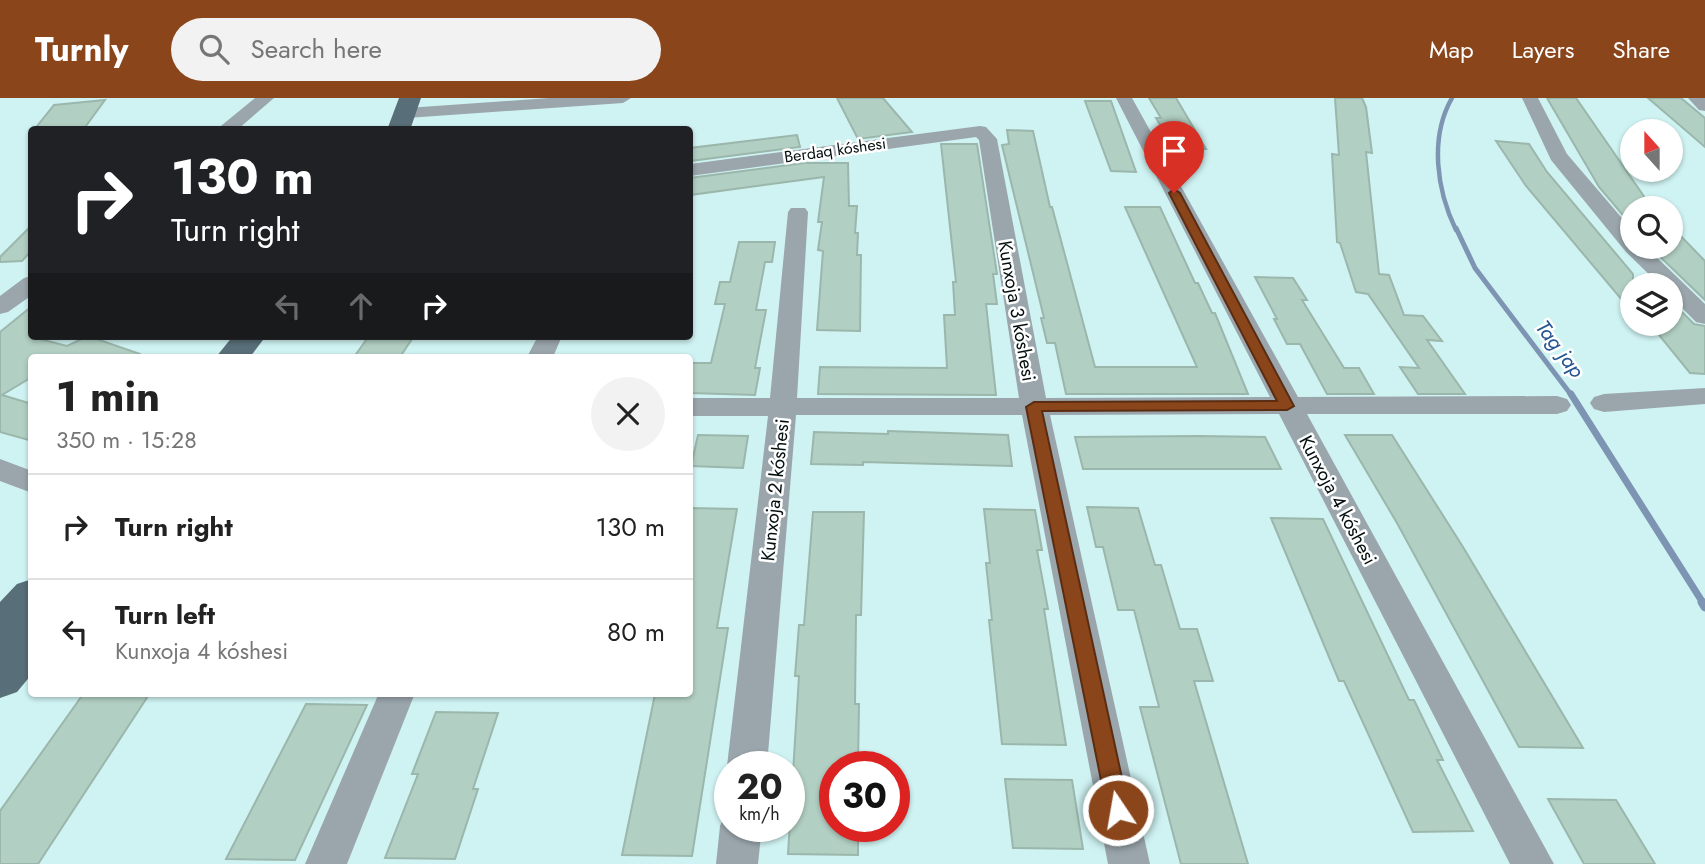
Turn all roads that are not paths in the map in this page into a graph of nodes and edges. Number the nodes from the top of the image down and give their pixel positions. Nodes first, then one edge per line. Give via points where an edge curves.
1 (266, 98) edge
2 (623, 98) edge
3 (1124, 98) edge
4 (1530, 98) edge
5 (1696, 98) edge
6 (1705, 106) edge
7 (402, 110) edge
8 (230, 126) edge
9 (385, 126) edge
10 (980, 131) joint
11 (693, 170) edge
12 (798, 212) dead end
13 (1620, 229) edge
14 (1647, 259) edge
15 (28, 286) edge
16 (0, 307) edge
17 (1705, 317) edge
18 (247, 340) edge
19 (235, 354) edge
20 (1705, 396) edge
21 (1604, 403) dead end
22 (1557, 404) dead end
23 (1287, 406) junction
24 (693, 407) edge
25 (783, 407) junction
26 (1034, 407) junction
27 (0, 469) edge
28 (28, 481) edge
29 (28, 601) edge
30 (0, 633) edge
31 (28, 646) edge
32 (0, 678) edge
33 (395, 697) edge
34 (749, 751) edge
35 (739, 842) edge
36 (326, 864) edge
37 (737, 864) edge
38 (1129, 864) edge
39 (1533, 864) edge

1 - 8 street
2 - 7 street
3 - 23 street, Kunxoja 4 kóshesi
4 - 13 street via 1558,156
5 - 6 street
7 - 9 main road
10 - 11 street, Berdaq kóshesi
10 - 26 street, Kunxoja 3 kóshesi via 988,139
12 - 25 street, Kunxoja 2 kóshesi
14 - 17 street
15 - 16 street
18 - 19 main road
20 - 21 street
22 - 23 street
23 - 26 street
23 - 39 street, Kunxoja 4 kóshesi
24 - 25 street
25 - 26 street
25 - 34 street, Kunxoja 2 kóshesi
26 - 38 street, Kunxoja 3 kóshesi
27 - 28 street
29 - 30 main road
31 - 32 main road
33 - 36 street
35 - 37 street

